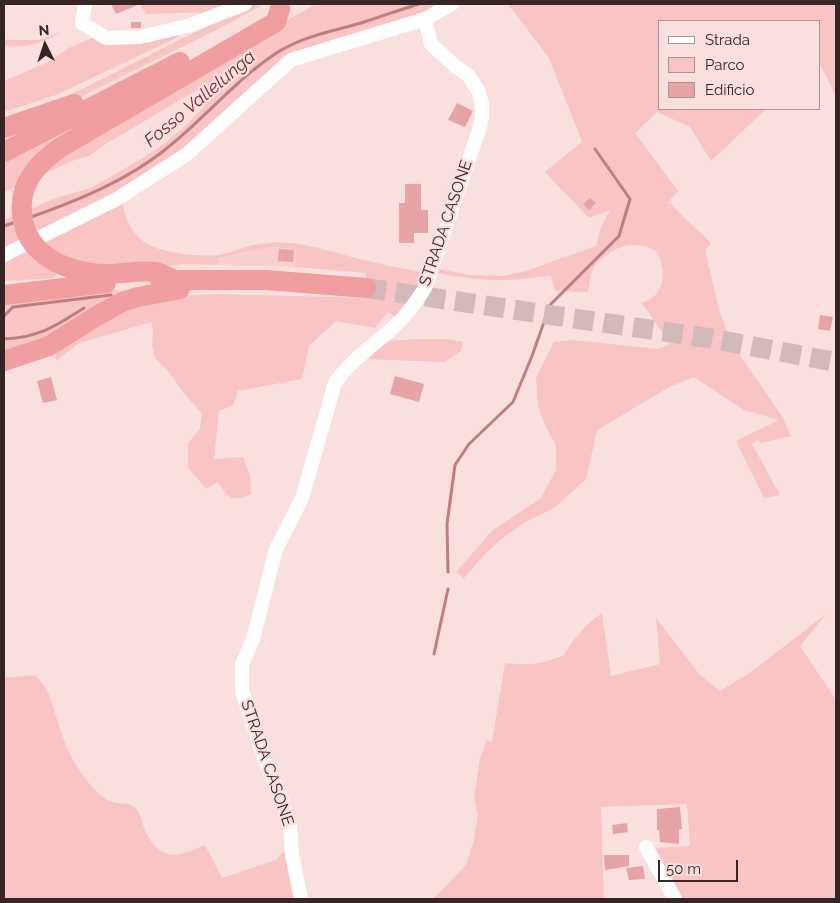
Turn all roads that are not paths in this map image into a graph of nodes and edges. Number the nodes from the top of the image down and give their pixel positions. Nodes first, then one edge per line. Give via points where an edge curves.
1 (85, 4) edge
2 (245, 4) edge
3 (452, 4) edge
4 (284, 6) edge
5 (425, 19) junction
6 (126, 89) junction
7 (4, 128) edge
8 (4, 152) edge
9 (4, 255) edge
10 (213, 279) junction
11 (174, 280) junction
12 (366, 288) tunnel mouth
13 (4, 295) edge
14 (4, 361) edge
15 (646, 847) dead end
16 (301, 899) edge
17 (675, 899) edge

1 - 2 street via 82,23 106,38 140,37 182,28
3 - 5 street
4 - 6 highway
4 - 11 highway via 276,22 154,91 47,157 31,176 23,193 22,217 29,238 43,254 64,266 87,273 157,272
5 - 9 street via 291,60 187,154 117,199
5 - 16 street, STRADA CASONE via 431,44 468,75 478,90 482,104 480,124 425,288 396,326 342,372 335,383 302,498 276,549 253,639 242,664 242,691 290,826
6 - 7 highway via 111,86 75,104
6 - 8 highway
10 - 11 highway
10 - 12 highway
10 - 14 highway via 202,288 164,291 122,302 49,346
11 - 13 highway via 76,286
15 - 17 street

